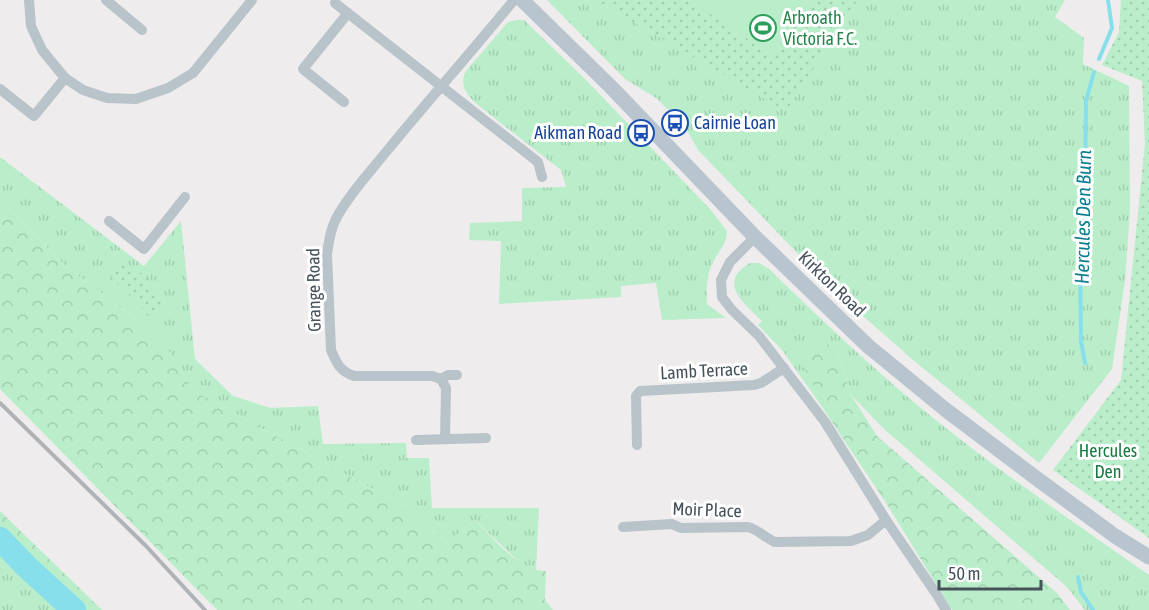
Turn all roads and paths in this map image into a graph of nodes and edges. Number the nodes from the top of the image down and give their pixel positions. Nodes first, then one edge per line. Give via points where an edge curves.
1 (29, 0) edge
2 (106, 0) edge
3 (252, 0) edge
4 (514, 0) edge
5 (522, 0) edge
6 (335, 3) dead end
7 (348, 13) junction
8 (142, 30) dead end
9 (65, 78) junction
10 (441, 86) junction
11 (0, 89) edge
12 (344, 102) dead end
13 (542, 177) dead end
14 (185, 196) dead end
15 (109, 221) dead end
16 (755, 237) junction
17 (784, 368) junction
18 (457, 375) dead end
19 (441, 380) junction
20 (486, 438) dead end
21 (445, 439) junction
22 (416, 440) dead end
23 (636, 444) dead end
24 (886, 520) junction
25 (623, 527) dead end
26 (1149, 557) edge
27 (946, 610) edge

1 - 9 street via 31,26 42,50
2 - 8 street
3 - 9 street via 193,73 168,88 136,99 107,98 83,90
4 - 10 street, Grange Road
5 - 16 street, Kirkton Road
6 - 7 street
7 - 10 street
7 - 12 street via 303,69
9 - 11 street via 34,117
10 - 13 street via 538,162
10 - 19 street, Grange Road via 339,213 327,254 331,350 343,372 354,376 432,376
14 - 15 street via 144,249
16 - 17 street via 730,262 721,280 722,297
16 - 26 street, Kirkton Road via 868,346 946,410
17 - 23 street, Lamb Terrace via 754,385 640,391 636,396
17 - 24 street via 825,422
18 - 19 street
19 - 21 street via 446,388
20 - 21 street
21 - 22 street
24 - 25 street, Moir Place via 868,536 851,541 775,542 748,527
24 - 27 street

